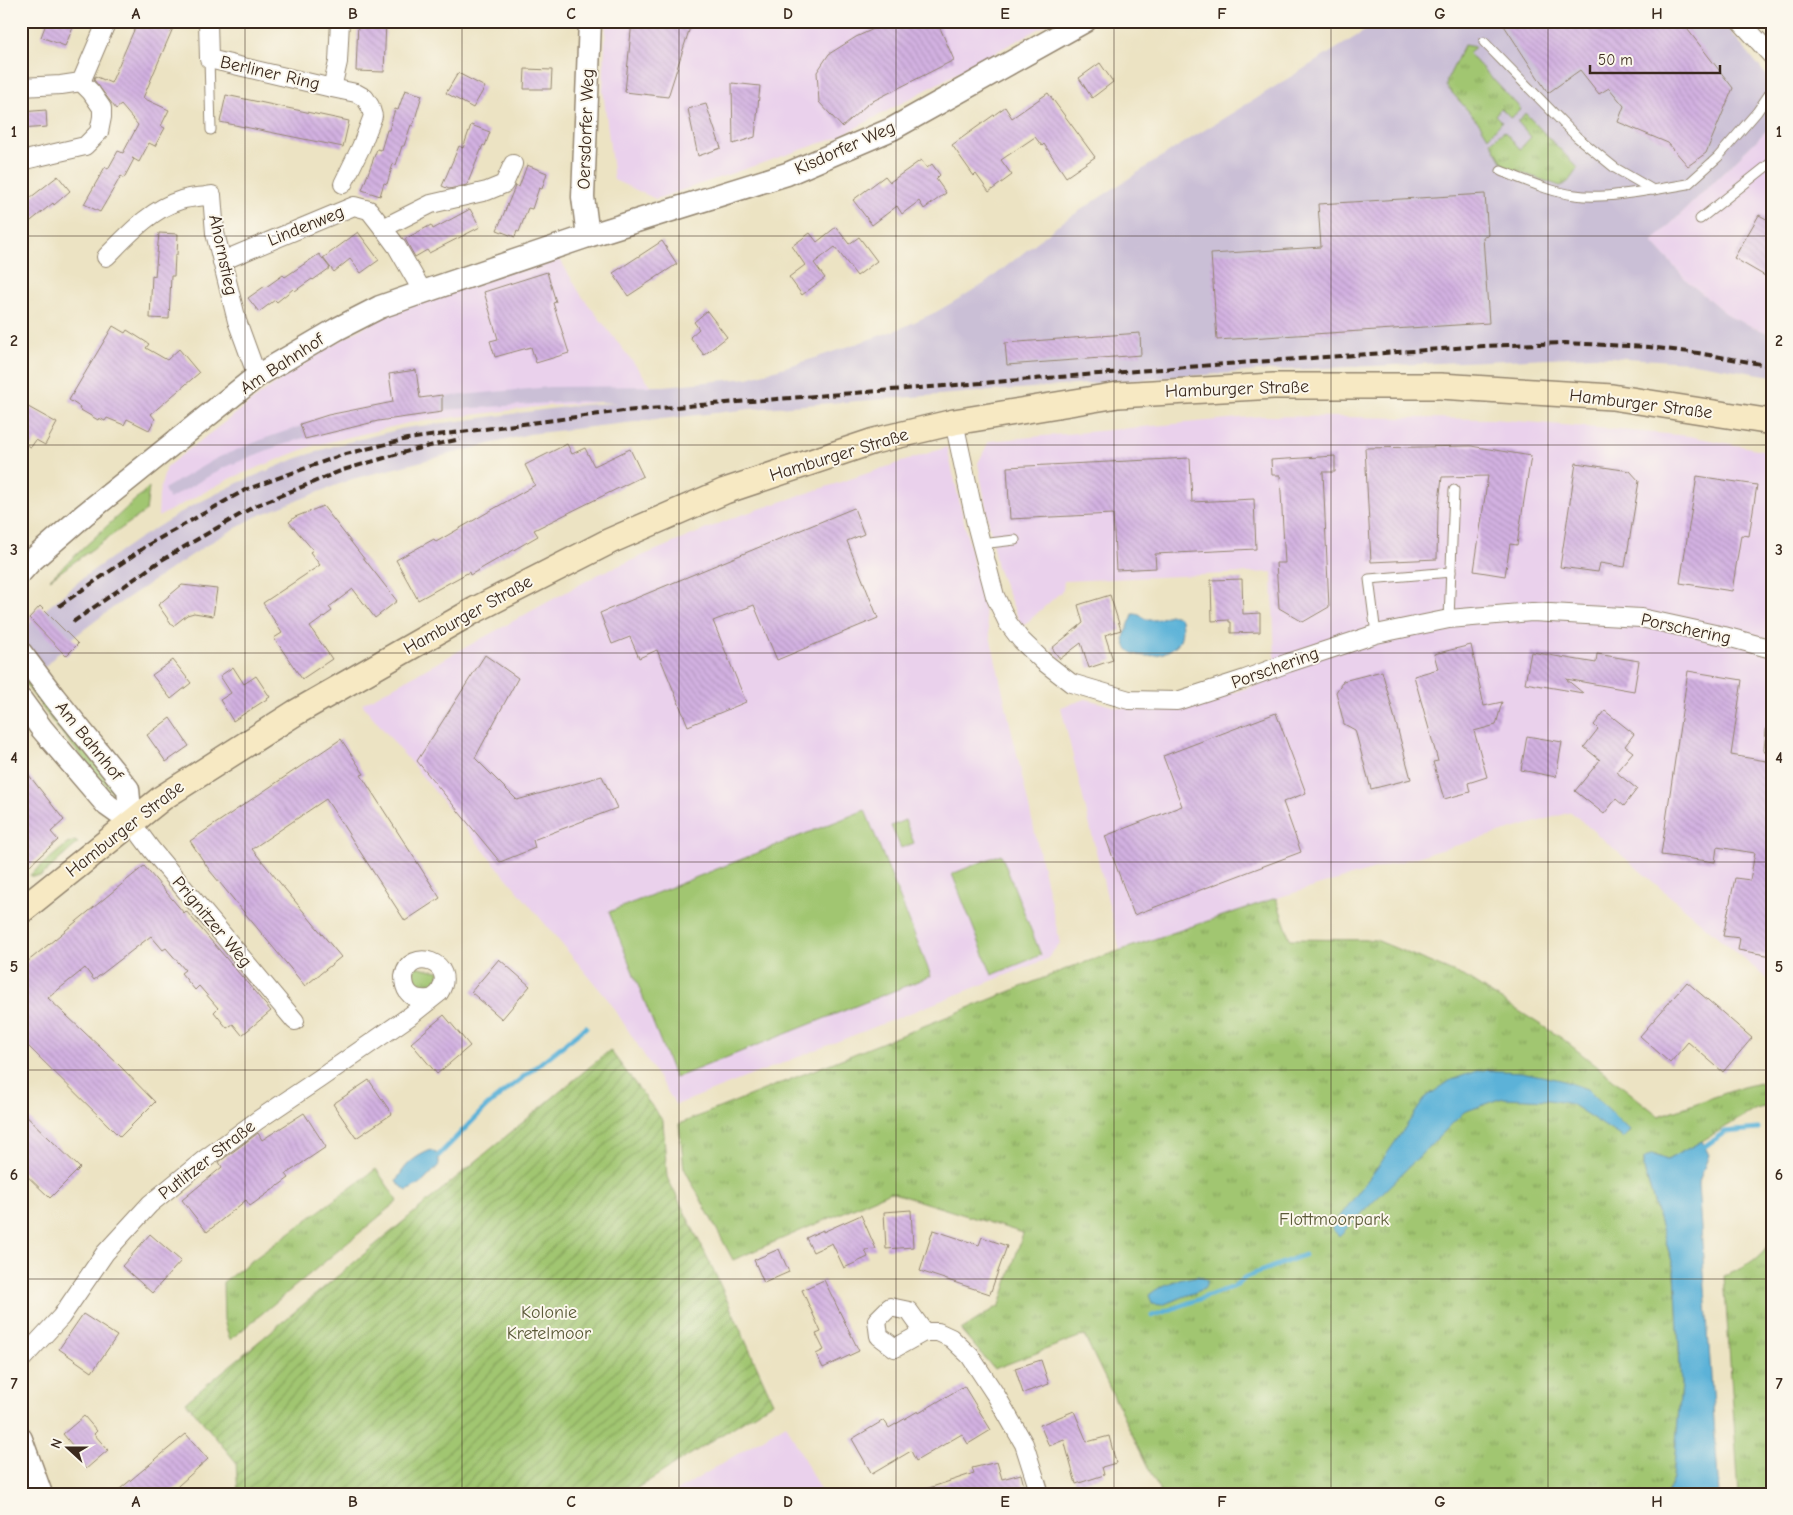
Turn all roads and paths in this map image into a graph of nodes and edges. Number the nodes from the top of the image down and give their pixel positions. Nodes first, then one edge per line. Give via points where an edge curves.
1 (107, 21) edge
2 (208, 21) edge
3 (340, 21) edge
4 (590, 21) edge
5 (1085, 21) edge
6 (1740, 21) edge
7 (1484, 42) dead end
8 (1772, 56) edge
9 (209, 59) junction
10 (81, 82) junction
11 (21, 87) edge
12 (332, 88) junction
13 (1772, 90) edge
14 (211, 130) dead end
15 (21, 162) edge
16 (1772, 162) edge
17 (513, 164) dead end
18 (1502, 171) dead end
19 (343, 184) dead end
20 (1653, 190) junction
21 (1700, 219) dead end
22 (383, 228) junction
23 (588, 236) junction
24 (106, 257) dead end
25 (222, 261) junction
26 (423, 292) junction
27 (257, 376) junction
28 (954, 422) junction
29 (1772, 422) edge
30 (1454, 490) dead end
31 (1015, 540) dead end
32 (981, 544) junction
33 (21, 572) edge
34 (1451, 572) junction
35 (1449, 619) junction
36 (1376, 634) junction
37 (1772, 649) edge
38 (21, 653) edge
39 (21, 700) edge
40 (1772, 722) edge
41 (1769, 749) dead end
42 (131, 822) junction
43 (21, 911) edge
44 (429, 999) dead end
45 (295, 1021) dead end
46 (924, 1332) dead end
47 (21, 1360) edge
48 (21, 1439) edge
49 (41, 1494) edge
50 (1040, 1494) edge

1 - 10 street
2 - 9 street, Berliner Ring
3 - 12 street, Berliner Ring via 338,62
4 - 23 street, Oersdorfer Weg via 583,197
5 - 23 street, Kisdorfer Weg via 892,129 772,180
6 - 8 street
7 - 20 lane via 1577,137 1615,168
9 - 12 street, Berliner Ring
9 - 14 lane
10 - 11 street
10 - 15 street via 102,108 99,132 85,146
12 - 19 street via 365,98 373,116
13 - 20 lane via 1718,157 1688,184
16 - 21 lane
17 - 22 street via 504,184 431,204
18 - 20 lane via 1576,196
22 - 25 street, Lindenweg via 369,210 354,206
22 - 26 street, Lindenweg
23 - 26 street, Am Bahnhof
24 - 25 street, Ahornstieg via 156,212 180,200 212,196 215,233
25 - 27 street, Ahornstieg via 237,321
26 - 27 street, Am Bahnhof via 345,324
27 - 33 street, Am Bahnhof via 84,515
28 - 29 main road, Hamburger Straße via 1118,395 1283,386 1440,386 1612,397
28 - 32 street, Porschering
28 - 42 main road, Hamburger Straße via 874,441 726,491 610,540 475,610 295,713 162,798
30 - 34 lane
31 - 32 lane
32 - 36 street, Porschering via 995,596 1008,623 1021,640 1072,683 1129,700 1176,701
34 - 35 lane
34 - 36 lane via 1369,580
35 - 36 street, Porschering
35 - 37 street, Porschering via 1532,612 1640,618
38 - 42 street, Am Bahnhof via 128,789
39 - 42 street, Am Bahnhof via 107,805
40 - 41 lane
42 - 43 main road, Hamburger Straße
42 - 45 street, Prignitzer Weg
44 - 47 street, Putlitzer Straße via 258,1120 150,1204 105,1254 61,1317
46 - 50 street via 938,1332 951,1338 970,1356 1024,1444
48 - 49 street

